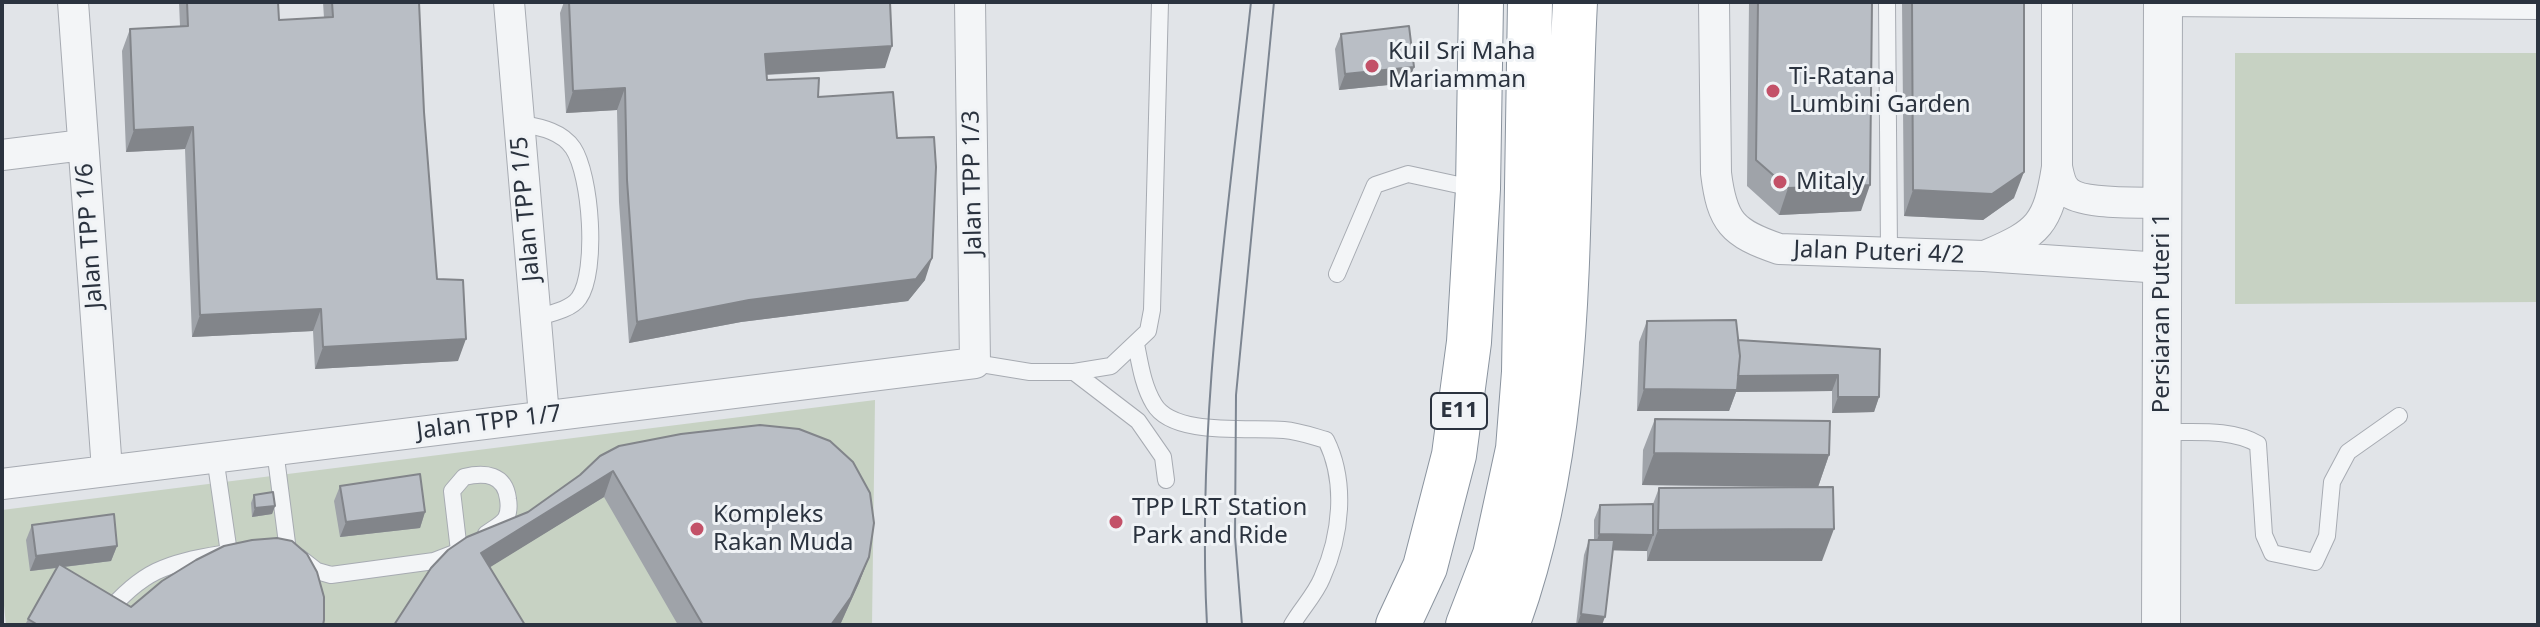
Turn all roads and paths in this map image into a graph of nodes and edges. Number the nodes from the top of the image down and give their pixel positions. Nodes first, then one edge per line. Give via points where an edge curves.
1 (73, 2) edge
2 (509, 2) edge
3 (970, 2) edge
4 (1160, 2) edge
5 (1481, 2) edge
6 (1530, 2) edge
7 (1575, 2) edge
8 (1714, 2) edge
9 (1887, 2) edge
10 (2057, 2) edge
11 (2163, 5) edge
12 (2538, 11) edge
13 (519, 123) junction
14 (83, 145) junction
15 (2, 155) edge
16 (2057, 167) junction
17 (1478, 189) junction
18 (2163, 203) junction
19 (1889, 252) junction
20 (1984, 256) junction
21 (2162, 268) junction
22 (1337, 274) dead end
23 (535, 318) junction
24 (1136, 344) junction
25 (975, 363) junction
26 (1074, 372) junction
27 (544, 416) junction
28 (2399, 416) dead end
29 (2162, 432) junction
30 (275, 450) junction
31 (215, 457) junction
32 (107, 470) junction
33 (1166, 480) dead end
34 (2, 484) edge
35 (459, 551) junction
36 (100, 620) edge
37 (1292, 625) edge
38 (1398, 625) edge
39 (1468, 625) edge
40 (1507, 625) edge
41 (2161, 625) edge

1 - 14 street, Jalan TPP 1/6
2 - 13 street, Jalan TPP 1/5
3 - 25 street, Jalan TPP 1/3
4 - 24 lane via 1152,310 1148,331
5 - 17 highway, E11
6 - 39 highway, E11 via 1518,449 1495,555
7 - 40 highway via 1560,383 1538,526
8 - 19 street, Jalan Puteri 4/2 via 1716,173 1728,218 1738,232 1779,249
9 - 19 lane
10 - 16 street
11 - 12 lane
11 - 18 street, Persiaran Puteri 1
13 - 23 street, Jalan TPP 1/5
13 - 23 lane via 551,129 573,147 585,180 589,215 591,260 579,299
14 - 15 street
14 - 32 street, Jalan TPP 1/6
16 - 18 street via 2068,193 2080,199
16 - 20 street via 2052,201 2042,221 2028,235
17 - 22 lane via 1408,174 1375,185
17 - 38 highway, E11 via 1469,342 1454,455 1425,567
18 - 21 street, Persiaran Puteri 1
19 - 20 street, Jalan Puteri 4/2
20 - 21 street, Jalan Puteri 4/2
21 - 29 street, Persiaran Puteri 1
23 - 27 street, Jalan TPP 1/5
24 - 26 lane via 1111,366
24 - 37 lane via 1155,407 1182,425 1283,430 1326,440 1338,473 1334,542 1322,580
25 - 26 lane
25 - 27 street, Jalan TPP 1/7
26 - 33 lane via 1138,421 1163,457
27 - 30 street, Jalan TPP 1/7
28 - 29 lane via 2348,452 2332,482 2327,536 2315,562 2272,553 2264,535 2258,444 2244,436
29 - 41 street, Persiaran Puteri 1
30 - 31 street, Jalan TPP 1/7
30 - 35 lane via 282,550 317,571 331,575 434,561
31 - 32 street, Jalan TPP 1/7
31 - 36 lane via 237,552 185,560 143,577
32 - 34 street, Jalan TPP 1/7
35 - 35 lane via 506,518 507,494 494,476 464,477 452,491

